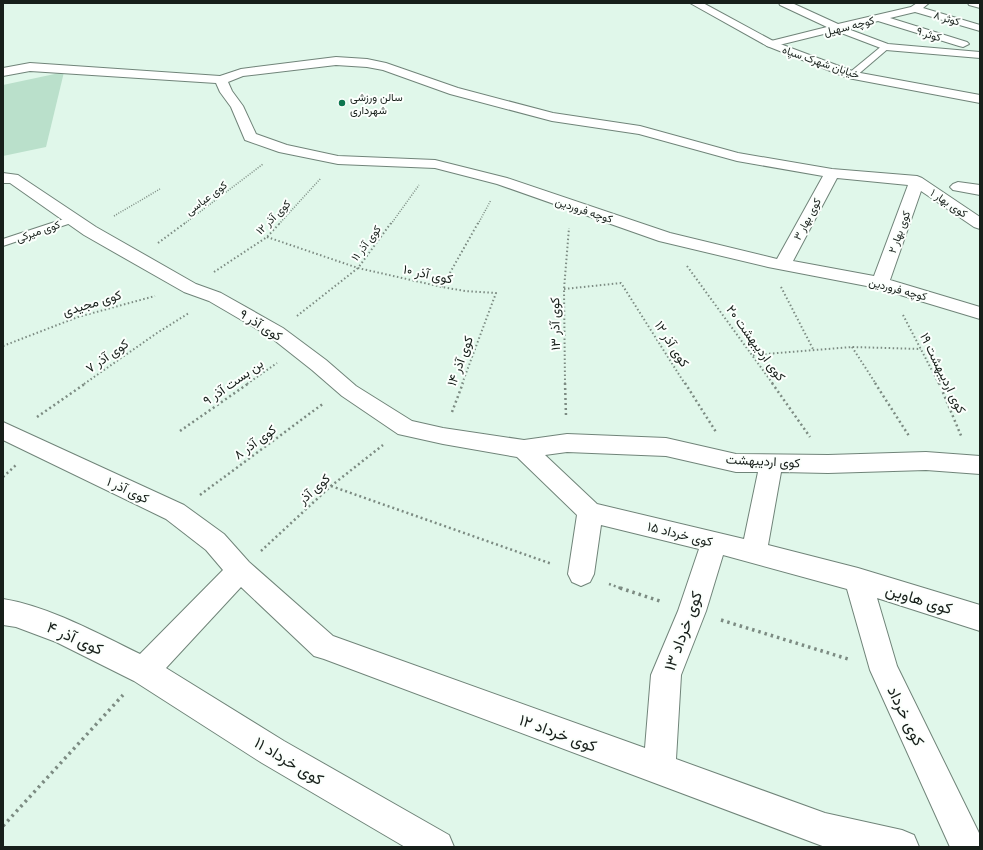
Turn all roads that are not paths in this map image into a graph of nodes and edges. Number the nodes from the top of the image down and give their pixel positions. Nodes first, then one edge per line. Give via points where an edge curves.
1 (695, 3) edge
2 (784, 3) edge
3 (974, 3) edge
4 (922, 4) edge
5 (980, 5) edge
6 (878, 18) junction
7 (980, 28) edge
8 (839, 29) junction
9 (771, 44) junction
10 (886, 47) junction
11 (980, 49) edge
12 (980, 55) edge
13 (3, 72) edge
14 (852, 75) junction
15 (221, 80) junction
16 (980, 99) edge
17 (832, 173) junction
18 (3, 178) edge
19 (917, 181) junction
20 (958, 187) dead end
21 (980, 190) edge
22 (73, 219) junction
23 (980, 224) edge
24 (3, 243) edge
25 (776, 263) junction
26 (880, 283) junction
27 (980, 313) edge
28 (7, 432) edge
29 (524, 449) junction
30 (771, 464) junction
31 (976, 465) edge
32 (590, 512) junction
33 (714, 542) junction
34 (754, 552) junction
35 (240, 570) junction
36 (580, 574) dead end
37 (858, 580) junction
38 (3, 612) edge
39 (980, 618) edge
40 (144, 671) junction
41 (659, 770) junction
42 (437, 847) edge
43 (902, 847) edge
44 (968, 847) edge

1 - 9 street, خیابان شهرک سپاه
2 - 8 street
3 - 5 street
4 - 6 street, کوچه سهیل
4 - 7 street, کوثر ۸
6 - 8 street, کوچه سهیل
6 - 11 street, کوثر ۹
8 - 9 street, کوچه سهیل
8 - 10 street
9 - 14 street, خیابان شهرک سپاه
10 - 12 street
10 - 14 lane
13 - 15 street via 30,67
14 - 16 street, خیابان شهرک سپاه
15 - 17 street via 242,73 282,67 336,61 367,63 386,67 454,91 552,117 640,130 737,157
15 - 25 street, کوچه فروردین via 250,137 284,149 338,160 435,164 502,180 665,236
17 - 19 street
17 - 25 street, کوی بهار ۳
18 - 22 street, کوی آذر ۹ via 13,178
19 - 23 street, کوی بهار ۱
19 - 26 street, کوی بهار ۲
20 - 21 street
22 - 24 lane, کوی میرکی
22 - 29 street, کوی آذر ۹ via 136,258 190,288 215,297 276,332 349,390 406,428
25 - 26 street, کوچه فروردین
26 - 27 street, کوچه فروردین
28 - 35 street, کوی آذر ۱ via 175,512 215,542
29 - 30 street, کوی اردیبهشت via 566,442 666,448 736,463
29 - 32 street
30 - 31 street, کوی اردیبهشت via 926,461
30 - 34 street
32 - 33 street, کوی خرداد ۱۵
32 - 36 street
33 - 34 street, کوی خرداد ۱۵
33 - 41 street, کوی خرداد ۱۳ via 692,611 666,675
34 - 37 street, کوی خرداد ۱۵
35 - 40 street
35 - 41 street, کوی خرداد ۱۲ via 324,646
37 - 39 street, کوی هاوین
37 - 44 street, کوی خرداد via 884,670
38 - 40 street, کوی آذر ۴ via 16,614 65,632
40 - 42 street, کوی خرداد ۱۱ via 273,752
41 - 43 street, کوی خرداد ۱۲ via 824,830

